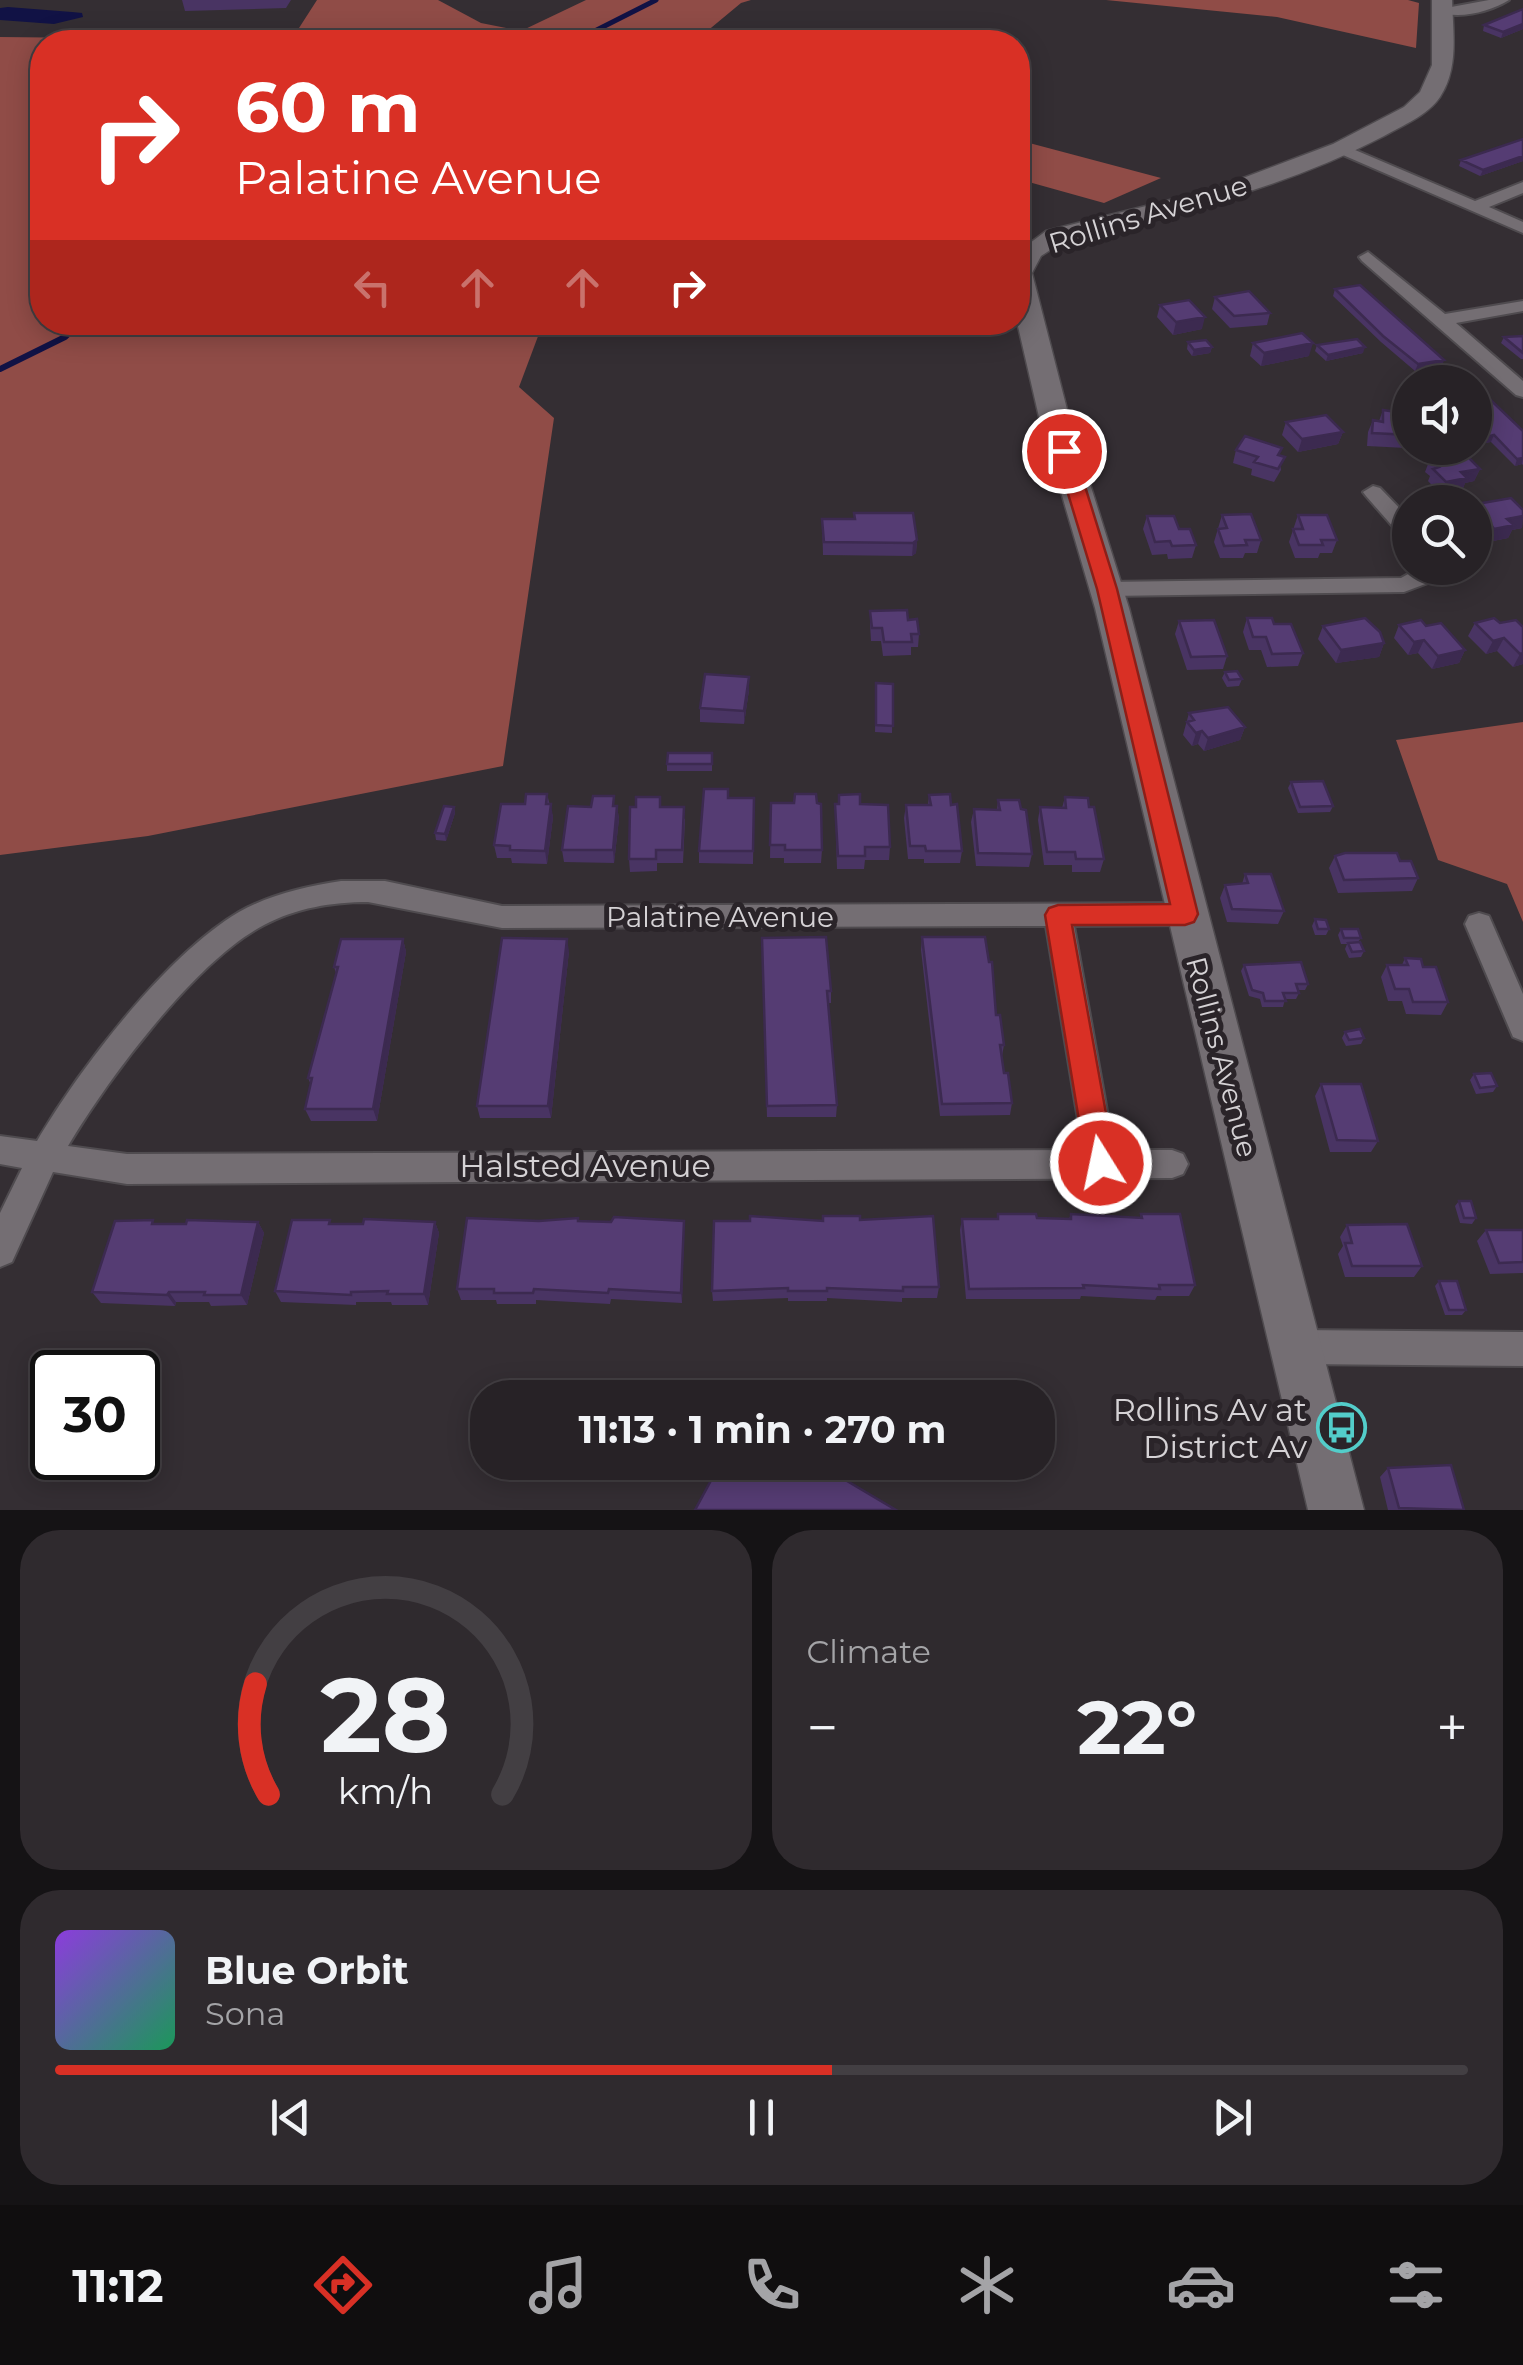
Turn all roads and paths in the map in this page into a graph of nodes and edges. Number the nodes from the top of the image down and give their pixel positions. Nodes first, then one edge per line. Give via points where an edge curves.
1 (1502, 0) edge
2 (1439, 3) edge
3 (1341, 149) junction
4 (1523, 187) edge
5 (1475, 207) junction
6 (1523, 228) edge
7 (1030, 254) edge
8 (1368, 257) dead end
9 (1523, 306) edge
10 (1444, 320) junction
11 (1030, 328) edge
12 (1523, 391) edge
13 (1373, 492) dead end
14 (1392, 513) edge
15 (1404, 585) edge
16 (1107, 589) junction
17 (1185, 914) junction
18 (1058, 915) junction
19 (1479, 924) dead end
20 (1523, 1028) edge
21 (0, 1150) edge
22 (48, 1156) junction
23 (1101, 1163) junction
24 (1172, 1164) dead end
25 (0, 1250) edge
26 (1297, 1346) junction
27 (1523, 1349) edge
28 (1336, 1510) edge

1 - 2 street via 1472,10
2 - 3 street, Rollins Avenue via 1444,65 1430,95 1412,112
3 - 5 street
3 - 7 street, Rollins Avenue via 1223,194 1069,231
4 - 5 street
5 - 6 street
8 - 10 street
9 - 10 street
10 - 12 street
11 - 16 street, Rollins Avenue
13 - 14 street
15 - 16 street
16 - 17 street, Rollins Avenue
17 - 18 street, Palatine Avenue
17 - 26 street, Rollins Avenue
18 - 22 street, Palatine Avenue via 502,917 369,890 328,894 260,914 223,938 103,1064
18 - 23 street
19 - 20 street
21 - 22 street, Halsted Avenue
22 - 23 street, Halsted Avenue via 126,1169
22 - 25 street, Palatine Avenue
23 - 24 street, Halsted Avenue
26 - 27 street
26 - 28 street, Rollins Avenue

